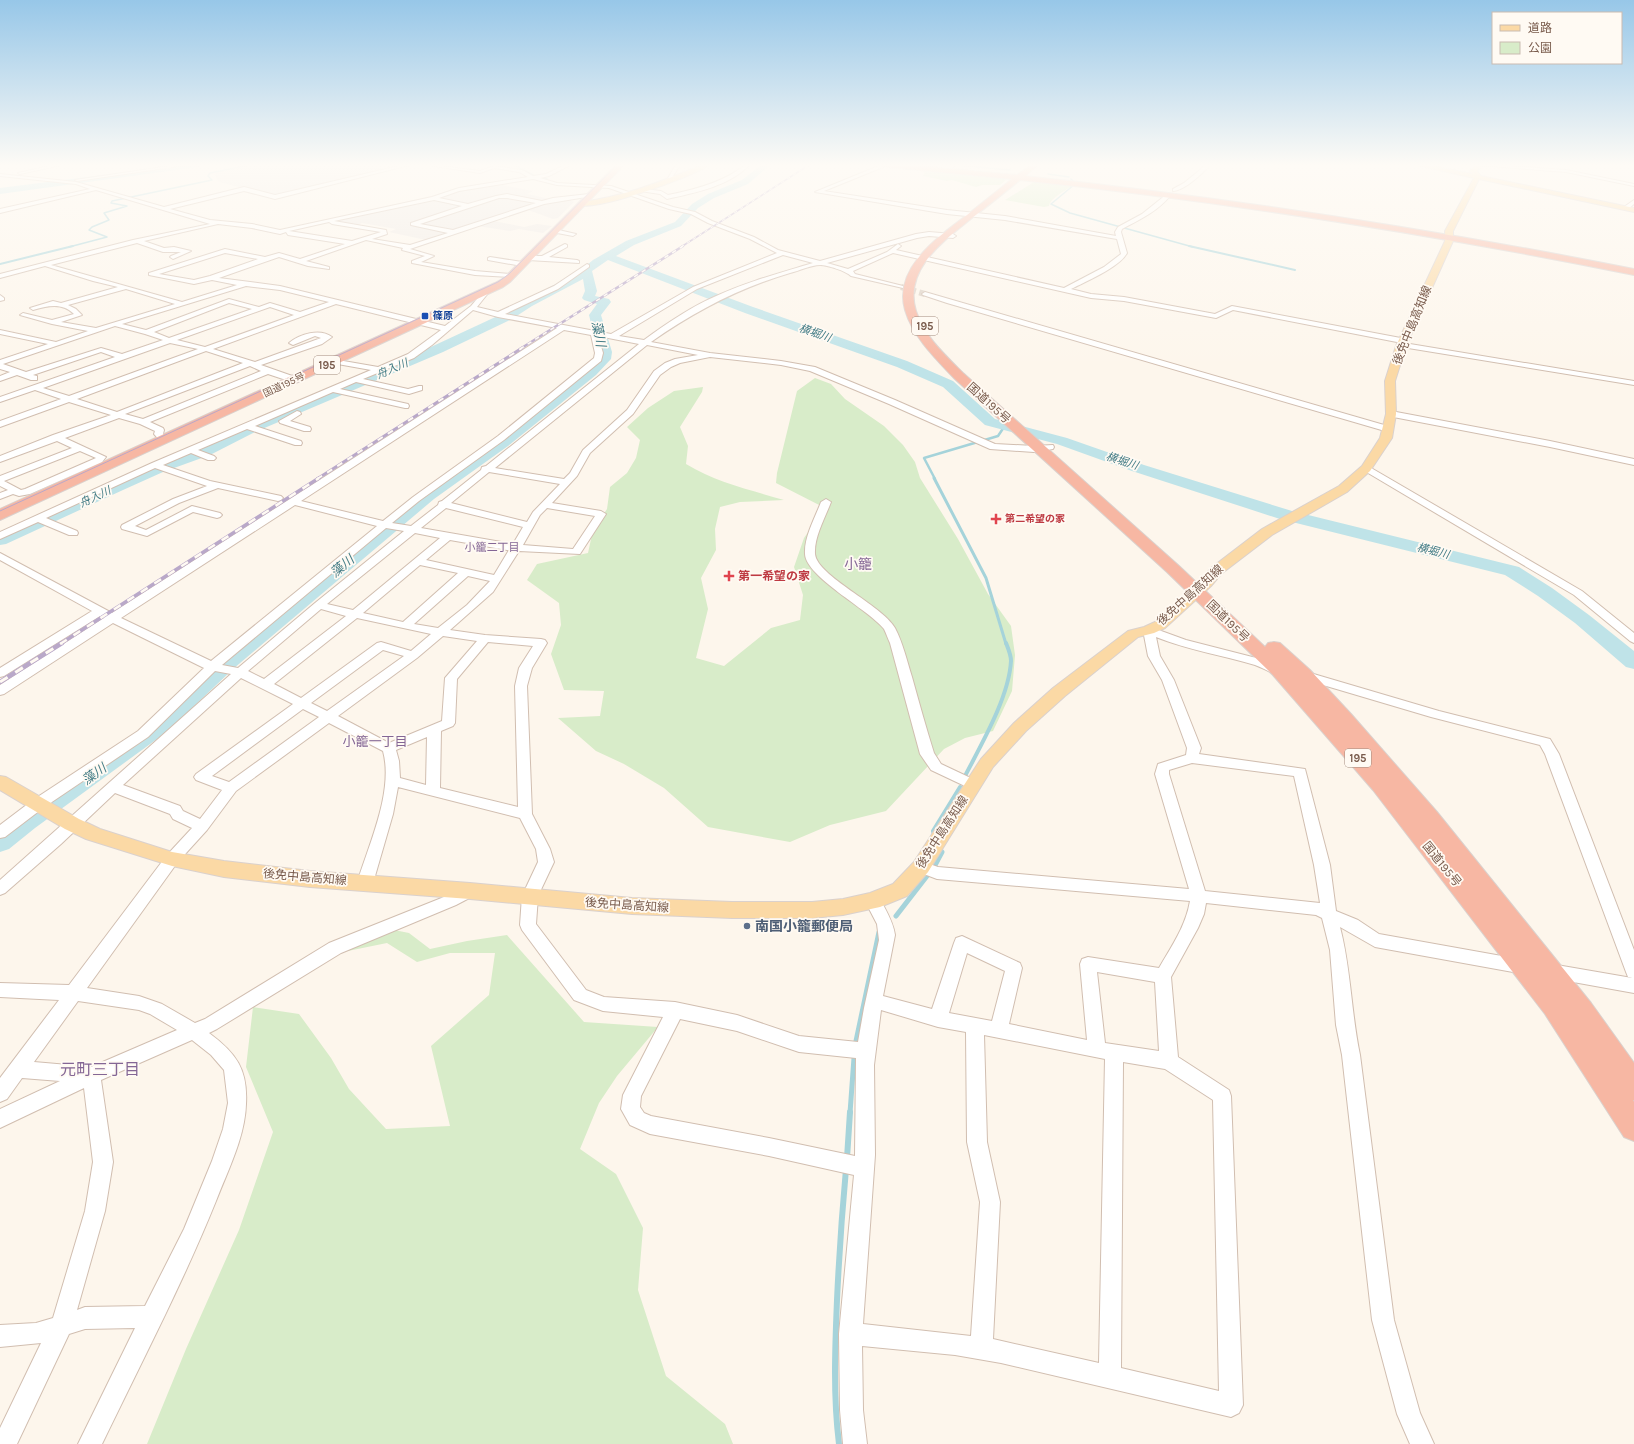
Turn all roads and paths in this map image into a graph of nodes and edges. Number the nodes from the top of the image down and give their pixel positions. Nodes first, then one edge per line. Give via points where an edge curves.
1 (176, 232) edge
2 (201, 232) edge
3 (285, 232) edge
4 (452, 232) edge
5 (553, 232) edge
6 (563, 232) edge
7 (737, 232) edge
8 (952, 232) edge
9 (1088, 232) edge
10 (1118, 232) edge
11 (1426, 232) edge
12 (1449, 232) edge
13 (385, 233) joint
14 (206, 234) dead end
15 (573, 234) dead end
16 (392, 235) dead end
17 (949, 235) junction
18 (1449, 236) junction
19 (911, 237) junction
20 (1119, 238) junction
21 (364, 239) junction
22 (412, 239) dead end
23 (138, 241) junction
24 (425, 242) junction
25 (352, 243) junction
26 (565, 246) dead end
27 (410, 247) junction
28 (892, 251) junction
29 (782, 253) junction
30 (583, 254) dead end
31 (173, 257) dead end
32 (543, 258) junction
33 (265, 259) junction
34 (490, 259) dead end
35 (925, 259) junction
36 (300, 261) junction
37 (525, 261) junction
38 (818, 263) junction
39 (44, 265) junction
40 (587, 266) dead end
41 (327, 268) dead end
42 (849, 271) junction
43 (1634, 271) edge
44 (0, 276) edge
45 (510, 276) junction
46 (212, 278) junction
47 (248, 284) junction
48 (126, 287) junction
49 (901, 287) tunnel mouth
50 (1065, 290) junction
51 (486, 292) junction
52 (925, 294) tunnel mouth
53 (335, 302) junction
54 (183, 304) junction
55 (61, 306) junction
56 (33, 308) dead end
57 (472, 308) junction
58 (260, 309) junction
59 (302, 314) junction
60 (24, 315) dead end
61 (504, 316) junction
62 (52, 322) junction
63 (419, 323) junction
64 (115, 324) junction
65 (562, 328) junction
66 (447, 329) junction
67 (97, 331) junction
68 (0, 332) edge
69 (147, 332) junction
70 (601, 335) junction
71 (171, 341) junction
72 (319, 342) junction
73 (645, 342) junction
74 (293, 343) dead end
75 (1402, 343) junction
76 (57, 344) junction
77 (330, 344) dead end
78 (206, 349) junction
79 (710, 355) junction
80 (123, 358) junction
81 (335, 361) junction
82 (0, 363) edge
83 (252, 364) junction
84 (0, 366) edge
85 (380, 370) junction
86 (268, 371) junction
87 (16, 372) junction
88 (26, 375) junction
89 (0, 379) edge
90 (295, 380) junction
91 (355, 380) junction
92 (49, 383) junction
93 (1634, 383) edge
94 (36, 388) junction
95 (419, 388) dead end
96 (334, 390) junction
97 (71, 398) junction
98 (313, 398) junction
99 (0, 400) edge
100 (405, 406) dead end
101 (1391, 414) junction
102 (117, 415) junction
103 (143, 422) junction
104 (0, 424) edge
105 (247, 426) junction
106 (307, 429) dead end
107 (1388, 430) junction
108 (56, 437) junction
109 (1032, 437) junction
110 (164, 440) junction
111 (298, 443) dead end
112 (80, 448) junction
113 (0, 459) edge
114 (1634, 462) edge
115 (159, 466) junction
116 (1366, 468) junction
117 (485, 470) junction
118 (0, 479) edge
119 (0, 482) edge
120 (567, 482) junction
121 (217, 485) junction
122 (278, 498) dead end
123 (294, 502) junction
124 (826, 502) dead end
125 (442, 504) junction
126 (544, 505) junction
127 (0, 515) edge
128 (218, 515) dead end
129 (39, 518) junction
130 (389, 525) junction
131 (528, 525) junction
132 (412, 529) junction
133 (73, 533) dead end
134 (0, 536) edge
135 (448, 536) junction
136 (516, 548) junction
137 (0, 556) edge
138 (418, 561) junction
139 (466, 572) junction
140 (497, 579) junction
141 (1202, 587) junction
142 (318, 605) junction
143 (100, 611) junction
144 (354, 615) junction
145 (112, 618) junction
146 (406, 625) junction
147 (1149, 630) junction
148 (441, 632) junction
149 (485, 639) junction
150 (1634, 639) edge
151 (413, 655) junction
152 (224, 669) junction
153 (1280, 671) junction
154 (0, 673) edge
155 (1303, 674) junction
156 (265, 685) junction
157 (0, 691) edge
158 (303, 703) junction
159 (328, 718) junction
160 (434, 729) junction
161 (389, 748) junction
162 (1192, 758) junction
163 (392, 781) junction
164 (0, 782) edge
165 (972, 784) junction
166 (113, 787) junction
167 (231, 788) junction
168 (433, 792) junction
169 (43, 807) junction
170 (525, 814) junction
171 (72, 824) junction
172 (202, 826) junction
173 (0, 833) edge
174 (172, 859) junction
175 (921, 867) junction
176 (365, 883) junction
177 (0, 889) edge
178 (470, 891) junction
179 (530, 896) junction
180 (1199, 896) junction
181 (873, 901) junction
182 (1329, 914) junction
183 (1523, 966) junction
184 (1552, 971) junction
185 (1634, 972) edge
186 (1163, 976) junction
187 (1634, 986) edge
188 (0, 990) edge
189 (74, 994) junction
190 (874, 1000) junction
191 (675, 1010) junction
192 (938, 1019) junction
193 (976, 1025) junction
194 (999, 1029) junction
195 (193, 1031) junction
196 (866, 1050) junction
197 (1105, 1051) junction
198 (1169, 1061) junction
199 (18, 1069) junction
200 (91, 1075) junction
201 (1634, 1087) edge
202 (0, 1093) edge
203 (0, 1119) edge
204 (1634, 1127) edge
205 (859, 1167) junction
206 (154, 1317) junction
207 (60, 1326) junction
208 (850, 1334) junction
209 (0, 1336) edge
210 (981, 1349) junction
211 (1110, 1377) junction
212 (5, 1444) edge
213 (90, 1444) edge
214 (855, 1444) edge
215 (1422, 1444) edge

1 - 23 street
2 - 14 street
3 - 25 street
4 - 24 street
5 - 37 highway, 国道195号 / 195
6 - 15 street
7 - 29 street
8 - 17 highway, 国道195号 / 195
9 - 20 street
10 - 20 street
11 - 18 highway
12 - 18 main road, 後免中島高知線
13 - 16 street
13 - 21 street
17 - 19 street via 929,234
17 - 35 highway, 国道195号 / 195
18 - 43 highway
18 - 75 main road, 後免中島高知線 via 1449,241
19 - 28 street
19 - 38 street
20 - 50 street via 1123,255 1106,268
21 - 25 street
21 - 27 street
22 - 24 street
23 - 31 street via 163,250 188,251
23 - 39 street
24 - 27 street
25 - 36 street
26 - 32 street
27 - 45 street via 404,249 431,256 414,262
28 - 35 street
28 - 42 street
29 - 38 street
29 - 70 street via 692,290 634,325
30 - 32 street via 574,262
32 - 37 street
33 - 36 street via 279,255
33 - 46 street
33 - 46 street via 225,252 151,274 194,282
34 - 37 street
35 - 50 street
35 - 109 highway, 国道195号 / 195 via 917,284 917,307 923,323 939,346
36 - 41 street
37 - 45 highway, 国道195号 / 195
38 - 42 street
38 - 73 street via 717,298
39 - 44 street
39 - 48 street
40 - 61 street via 578,274
42 - 49 street via 853,275
45 - 51 highway, 国道195号 / 195
46 - 47 street
47 - 53 street via 280,288
47 - 54 street
48 - 54 street
48 - 55 street
50 - 75 street via 1216,316 1232,308
51 - 57 street
51 - 63 highway, 国道195号 / 195
52 - 107 street
53 - 59 street
53 - 63 street
54 - 64 street
55 - 56 street via 53,303
55 - 62 street via 74,310 79,315
57 - 61 street
57 - 66 street
58 - 59 street via 270,305
58 - 69 street via 229,301
58 - 71 street
59 - 78 street
60 - 62 street
61 - 65 street
62 - 67 street
63 - 66 street
63 - 81 highway, 国道195号 / 195
64 - 67 street
64 - 69 street
65 - 70 street
65 - 123 street
66 - 85 street via 417,353
67 - 76 street
68 - 76 street
69 - 71 street
70 - 73 street
70 - 130 street via 597,361 501,438 416,499
71 - 78 street
71 - 80 street
72 - 74 street via 328,338 314,334
72 - 77 street
72 - 83 street
73 - 79 street
73 - 117 street
75 - 93 street
75 - 101 main road, 後免中島高知線 via 1390,381
76 - 82 street
78 - 83 street
78 - 97 street
79 - 109 street via 812,369 993,447
79 - 120 street via 678,361 657,373 638,402 586,452
80 - 88 street via 101,350
80 - 92 street
81 - 85 street
81 - 90 highway, 国道195号 / 195
83 - 86 street
83 - 102 street
84 - 87 street
85 - 91 street
86 - 90 street
86 - 103 street
87 - 88 street
87 - 89 street
88 - 92 street
90 - 110 highway, 国道195号 / 195
91 - 95 street via 409,392
91 - 96 street
92 - 94 street
94 - 97 street
94 - 99 street
96 - 98 street
96 - 100 street
97 - 102 street
97 - 104 street
98 - 105 street
98 - 106 street via 323,401 283,421
101 - 107 main road, 後免中島高知線
101 - 114 street
102 - 103 street
102 - 108 street
103 - 110 street via 160,430 158,434
105 - 111 street
105 - 115 street via 200,454
107 - 116 main road, 後免中島高知線 via 1386,438
108 - 112 street
108 - 113 street
109 - 141 highway, 国道195号 / 195
110 - 127 highway, 国道195号 / 195
112 - 118 street
112 - 119 street via 101,457 27,492 19,493
115 - 121 street via 189,478
115 - 129 street
116 - 141 main road, 後免中島高知線 via 1343,489 1267,532 1216,571
116 - 150 street via 1578,593
117 - 120 street
117 - 125 street
120 - 126 street
121 - 122 street
121 - 128 street via 176,501 126,527 147,533 192,509
123 - 130 street
123 - 145 street
124 - 165 street via 813,536 810,555 813,562 824,576 868,608 889,628 896,643 927,754 936,767
125 - 131 street
125 - 132 street
126 - 131 street
126 - 136 street via 600,514 576,552
129 - 133 street
129 - 134 street
130 - 132 street
130 - 152 street
131 - 136 street
132 - 135 street
132 - 142 street
135 - 136 street
135 - 138 street
136 - 140 street
137 - 143 street
138 - 139 street
138 - 144 street
139 - 140 street
139 - 146 street
140 - 148 street via 471,607
141 - 147 main road, 後免中島高知線 via 1160,625
141 - 153 highway, 国道195号 / 195
141 - 155 highway, 国道195号 / 195
142 - 144 street
142 - 152 street
143 - 145 street
143 - 154 street
144 - 146 street
144 - 156 street
145 - 152 street
145 - 157 street
146 - 148 street
147 - 153 street via 1182,643 1260,663
147 - 162 street via 1154,656 1168,680 1194,748
147 - 165 main road, 後免中島高知線 via 1133,634 1059,692 1020,727
148 - 149 street
148 - 151 street
149 - 160 street via 451,678 448,723
149 - 170 street via 541,643 525,665 522,675
151 - 158 street via 381,646
151 - 159 street
152 - 156 street
152 - 166 street
152 - 169 street via 143,734
153 - 155 street
153 - 183 highway, 国道195号 / 195 via 1381,785
155 - 184 highway, 国道195号 / 195 via 1429,818
155 - 185 street via 1436,714 1545,742 1552,754
156 - 158 street
158 - 159 street
158 - 167 street via 201,777
159 - 161 street
159 - 167 street
160 - 161 street
160 - 168 street
161 - 163 street via 393,756
162 - 180 street via 1163,767 1162,774
162 - 182 street via 1300,772 1322,865
163 - 168 street
163 - 176 street via 388,807
164 - 169 main road, 後免中島高知線
165 - 175 main road, 後免中島高知線
166 - 171 street
166 - 172 street via 175,810 178,815
167 - 172 street
168 - 170 street
169 - 171 main road, 後免中島高知線
169 - 173 street
170 - 179 street via 543,849 546,862
171 - 174 main road, 後免中島高知線 via 93,834
171 - 177 street
172 - 174 street
174 - 176 main road, 後免中島高知線 via 224,869
174 - 189 street
175 - 180 street via 938,873
175 - 181 main road, 後免中島高知線 via 900,890
176 - 178 main road, 後免中島高知線
178 - 179 main road, 後免中島高知線
178 - 195 street via 335,948 240,1007
179 - 181 main road, 後免中島高知線 via 632,906 732,910 812,910
179 - 191 street via 528,925 580,995 603,1004
180 - 182 street via 1318,909
180 - 186 street via 1190,928
181 - 190 street via 887,932
182 - 183 street via 1375,940
182 - 215 street via 1338,950 1345,1025 1351,1055 1383,1320 1409,1414
183 - 184 street
183 - 204 highway, 国道195号 / 195 via 1554,1006
184 - 187 street
184 - 201 highway, 国道195号 / 195
186 - 197 street via 1088,964
186 - 198 street
188 - 189 street
189 - 195 street via 139,1003 156,1009
189 - 199 street
190 - 192 street
190 - 196 street
191 - 196 street via 737,1022 799,1044
191 - 205 street via 632,1095 630,1109 637,1119 650,1125
192 - 193 street
192 - 194 street via 962,943 1014,968
193 - 194 street
193 - 210 street via 977,1142 990,1202
194 - 197 street
195 - 200 street
195 - 206 street via 217,1049 232,1066 237,1103 233,1129 222,1161
196 - 205 street
197 - 198 street
197 - 211 street
198 - 211 street via 1222,1096 1232,1406
199 - 200 street
199 - 202 street
200 - 203 street
200 - 207 street via 103,1162 95,1211
205 - 208 street
206 - 207 street via 85,1318
206 - 213 street
207 - 209 street via 36,1334
207 - 212 street
208 - 210 street via 955,1344
208 - 214 street via 852,1424
210 - 211 street

